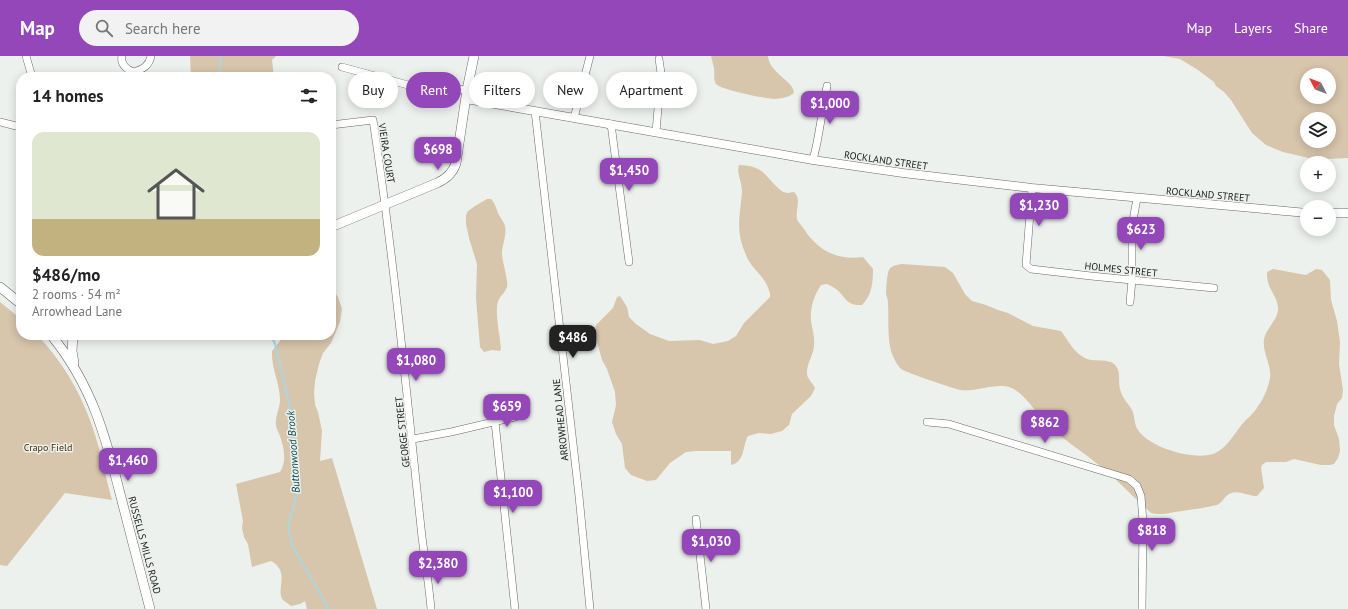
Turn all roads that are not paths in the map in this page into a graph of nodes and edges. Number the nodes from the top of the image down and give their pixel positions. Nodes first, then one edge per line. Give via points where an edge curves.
1 (26, 56) edge
2 (122, 56) edge
3 (151, 56) edge
4 (474, 56) edge
5 (590, 56) edge
6 (659, 59) dead end
7 (342, 67) dead end
8 (143, 69) junction
9 (31, 72) edge
10 (143, 72) edge
11 (827, 86) dead end
12 (467, 94) junction
13 (535, 110) junction
14 (574, 118) junction
15 (0, 122) edge
16 (611, 124) junction
17 (336, 125) edge
18 (16, 126) edge
19 (656, 132) junction
20 (813, 160) junction
21 (1032, 188) junction
22 (1137, 198) junction
23 (384, 205) junction
24 (1300, 212) edge
25 (1336, 213) edge
26 (1348, 213) edge
27 (336, 225) edge
28 (629, 262) dead end
29 (1132, 280) junction
30 (0, 287) edge
31 (1214, 288) dead end
32 (16, 300) edge
33 (1130, 302) dead end
34 (55, 340) edge
35 (73, 340) edge
36 (74, 366) junction
37 (514, 417) dead end
38 (495, 422) junction
39 (927, 422) dead end
40 (413, 439) junction
41 (696, 519) dead end
42 (150, 609) edge
43 (431, 609) edge
44 (515, 609) edge
45 (590, 609) edge
46 (706, 609) edge
47 (1142, 609) edge

1 - 9 street
2 - 8 street via 121,59 127,69 134,72
3 - 8 street
4 - 12 main road
5 - 14 street
6 - 19 street via 661,73
7 - 12 street via 408,85
8 - 10 street
11 - 20 street
12 - 13 street, ROCKLAND STREET
12 - 23 main road via 456,163 452,172 437,183
13 - 14 street, ROCKLAND STREET
13 - 45 street, ARROWHEAD LANE
14 - 16 street, ROCKLAND STREET
15 - 18 street
16 - 19 street, ROCKLAND STREET
16 - 28 street
17 - 23 street, VIEIRA COURT via 373,120
19 - 20 street, ROCKLAND STREET
20 - 21 street, ROCKLAND STREET
21 - 22 street, ROCKLAND STREET
21 - 29 street, HOLMES STREET via 1026,265 1031,269
22 - 24 street, ROCKLAND STREET
22 - 29 street via 1132,226
23 - 27 main road
23 - 40 street, GEORGE STREET
25 - 26 street
29 - 31 street, HOLMES STREET
29 - 33 street
30 - 32 main road
34 - 36 main road, RUSSELLS MILLS ROAD
35 - 36 main road
36 - 42 main road, RUSSELLS MILLS ROAD via 101,426
37 - 38 street
38 - 40 street
38 - 44 street
39 - 47 street via 949,424 1129,479 1137,486 1141,496
40 - 43 street, GEORGE STREET
41 - 46 street

